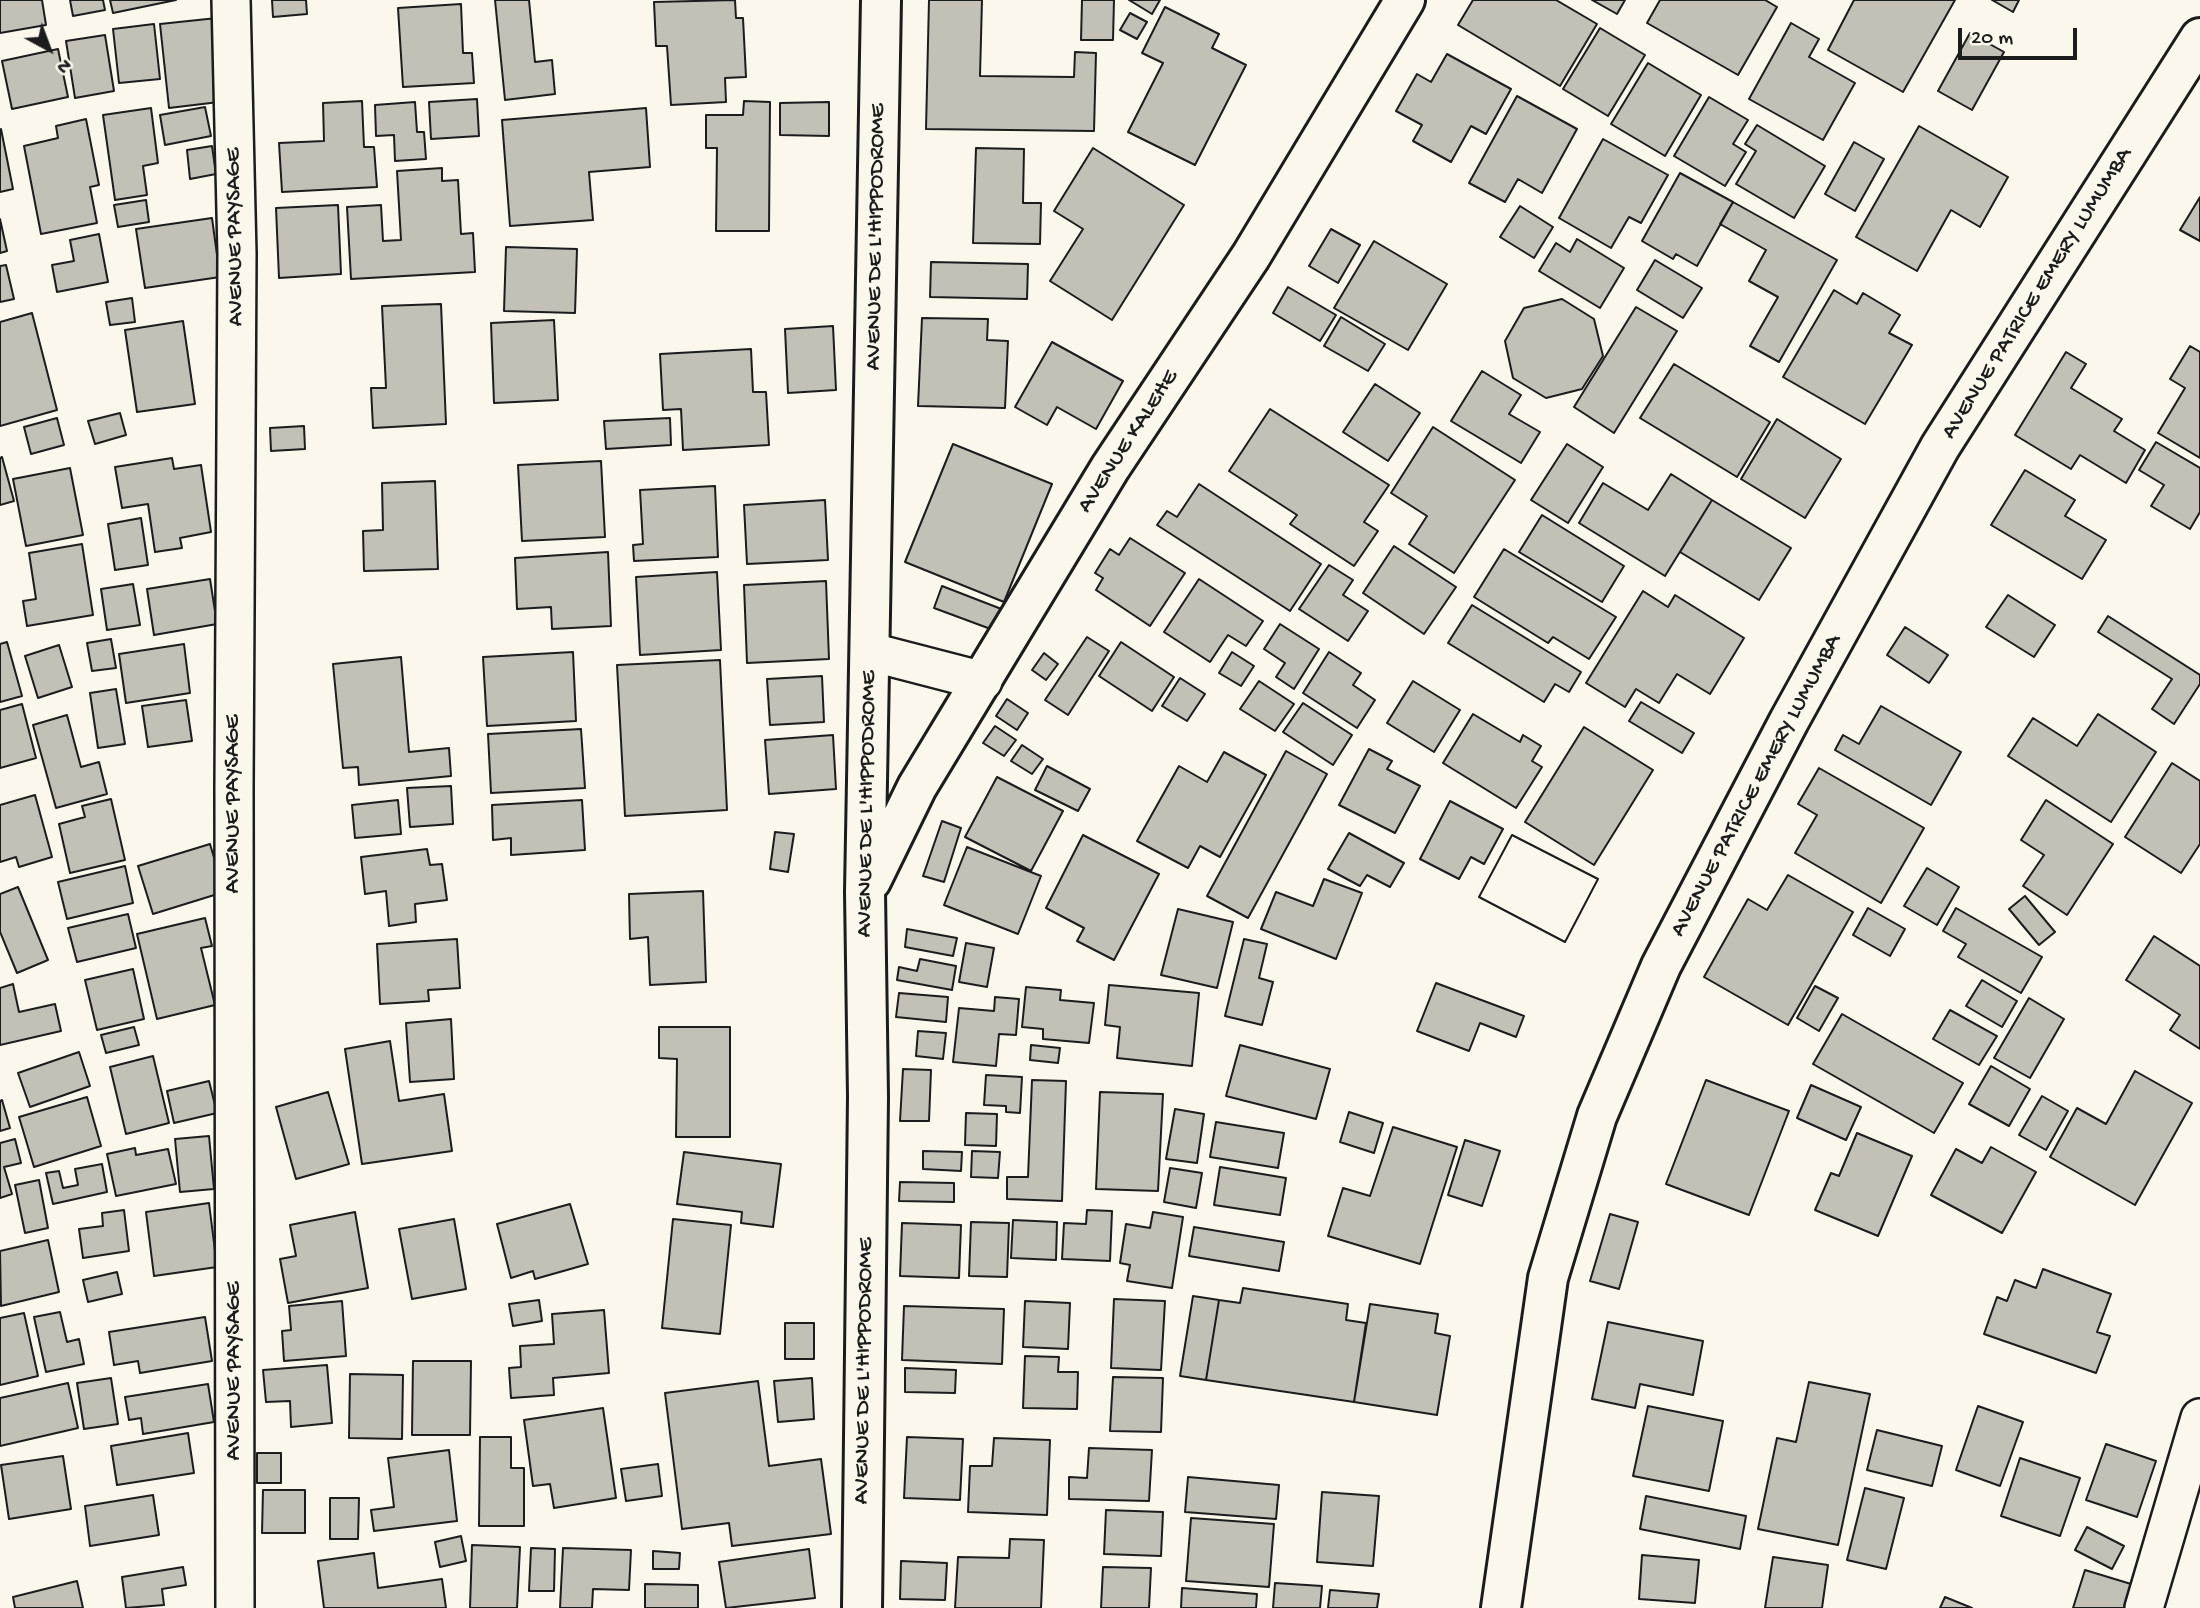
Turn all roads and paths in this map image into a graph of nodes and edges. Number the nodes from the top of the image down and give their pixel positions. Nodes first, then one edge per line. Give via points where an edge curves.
1 (231, 0) edge
2 (881, 0) edge
3 (1405, 0) edge
4 (2200, 38) edge
5 (871, 652) junction
6 (983, 681) junction
7 (866, 892) junction
8 (2198, 1433) edge
9 (235, 1608) edge
10 (862, 1608) edge
11 (1501, 1608) edge
12 (2144, 1608) edge

1 - 9 street, AVENUE PAYSAGE via 237,254
2 - 5 street, AVENUE DE L'HIPPODROME
3 - 6 street, AVENUE KALEHE via 1251,256 1110,468
4 - 11 street, AVENUE PATRICE EMERY LUMUMBA via 1940,447 1661,966 1597,1116 1548,1278
5 - 6 street
5 - 7 street, AVENUE DE L'HIPPODROME
6 - 7 street, AVENUE KALEHE via 917,787
7 - 10 street, AVENUE DE L'HIPPODROME
8 - 12 street

